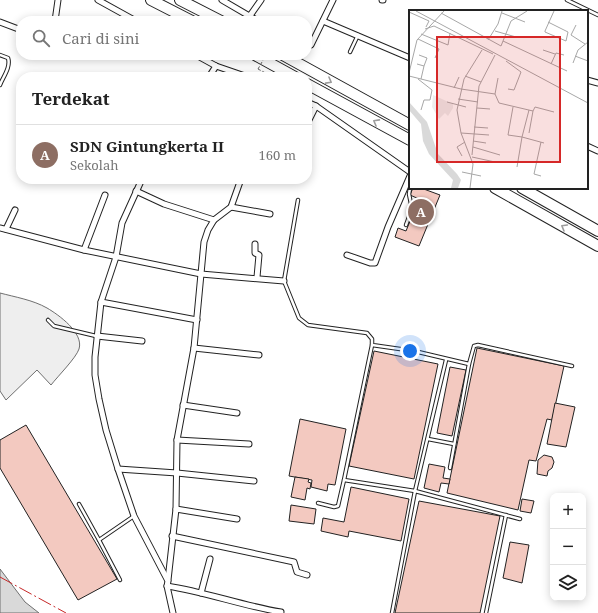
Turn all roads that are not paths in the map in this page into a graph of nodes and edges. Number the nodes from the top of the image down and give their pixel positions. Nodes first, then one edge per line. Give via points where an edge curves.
1 (58, 0) edge
2 (98, 0) edge
3 (151, 0) edge
4 (180, 0) edge
5 (222, 0) edge
6 (261, 0) edge
7 (333, 0) edge
8 (567, 0) edge
9 (588, 10) edge
10 (588, 10) edge
11 (598, 15) edge
12 (56, 16) edge
13 (127, 16) edge
14 (182, 16) edge
15 (211, 16) edge
16 (247, 16) edge
17 (250, 16) edge
18 (323, 21) junction
19 (0, 22) edge
20 (16, 28) edge
21 (358, 35) junction
22 (312, 43) edge
23 (350, 52) dead end
24 (0, 55) edge
25 (409, 58) edge
26 (205, 60) edge
27 (264, 60) edge
28 (292, 60) edge
29 (216, 66) junction
30 (212, 72) edge
31 (233, 72) edge
32 (286, 72) edge
33 (588, 80) edge
34 (598, 83) edge
35 (0, 85) edge
36 (312, 87) edge
37 (312, 104) edge
38 (316, 106) junction
39 (312, 114) edge
40 (409, 125) edge
41 (409, 139) edge
42 (588, 146) edge
43 (598, 151) edge
44 (409, 171) edge
45 (409, 178) edge
46 (140, 184) edge
47 (239, 184) edge
48 (410, 189) edge
49 (497, 189) edge
50 (524, 189) edge
51 (136, 191) junction
52 (105, 195) dead end
53 (298, 200) dead end
54 (231, 207) junction
55 (15, 210) dead end
56 (270, 214) dead end
57 (214, 220) junction
58 (406, 225) dead end
59 (0, 228) edge
60 (6, 229) junction
61 (598, 231) edge
62 (255, 244) dead end
63 (598, 246) edge
64 (84, 250) junction
65 (347, 255) dead end
66 (116, 257) junction
67 (201, 274) junction
68 (257, 277) junction
69 (284, 280) junction
70 (101, 302) junction
71 (48, 320) dead end
72 (197, 320) junction
73 (97, 336) junction
74 (142, 341) dead end
75 (372, 345) junction
76 (194, 348) junction
77 (259, 355) dead end
78 (446, 360) junction
79 (469, 364) junction
80 (572, 366) dead end
81 (184, 405) junction
82 (237, 413) dead end
83 (428, 438) junction
84 (177, 440) junction
85 (248, 444) dead end
86 (454, 444) junction
87 (450, 468) dead end
88 (118, 470) junction
89 (177, 473) junction
90 (344, 480) junction
91 (254, 481) dead end
92 (415, 491) junction
93 (318, 503) dead end
94 (79, 504) dead end
95 (176, 509) junction
96 (506, 515) junction
97 (134, 516) junction
98 (237, 519) dead end
99 (520, 519) dead end
100 (172, 536) junction
101 (99, 540) junction
102 (210, 559) dead end
103 (307, 575) dead end
104 (120, 580) dead end
105 (168, 584) junction
106 (201, 593) junction
107 (281, 612) dead end
108 (173, 613) edge
109 (392, 613) edge
110 (486, 613) edge

1 - 12 street
2 - 13 street
3 - 14 highway
4 - 15 highway
5 - 16 street
6 - 17 street
7 - 18 street
8 - 9 lane
10 - 11 lane
18 - 21 street
18 - 22 street
19 - 20 street
21 - 23 lane
21 - 25 street
24 - 35 lane via 8,58 9,62
26 - 29 street
27 - 32 highway
28 -> 40 highway
29 - 30 street
29 - 31 street
33 - 34 street
41 -> 36 highway
37 - 38 street
38 - 39 street
38 - 44 street
42 - 43 street
45 - 65 street via 375,263
46 - 51 street
47 - 54 street
48 - 58 lane via 412,209
63 -> 49 highway
50 - 61 highway
51 - 57 street via 164,204
51 - 66 street via 122,223
52 - 64 street
53 - 69 lane
54 - 56 street
54 - 57 street
55 - 60 street
57 - 67 street via 204,242
59 - 60 street
60 - 64 street
62 - 68 street via 254,253 259,255
64 - 66 street
66 - 67 street
66 - 70 street
67 - 68 street
67 - 72 street
68 - 69 street
69 - 75 lane via 302,322 367,333 372,339
70 - 72 street
70 - 73 street
71 - 73 lane via 54,326
72 - 76 street
73 - 74 street
73 - 88 street via 95,375
75 - 78 lane via 414,351
75 - 90 lane
76 - 77 street
76 - 81 street
78 - 79 lane
78 - 83 lane
79 - 80 lane via 474,346 478,345
79 - 86 lane
81 - 82 street
81 - 84 street
83 - 86 lane
83 - 92 lane
84 - 85 street
84 - 89 street
86 - 87 lane
88 - 89 street
88 - 97 street
89 - 91 street
89 - 95 street
90 - 92 lane
90 - 93 lane via 338,506
92 - 96 lane
92 - 109 lane
94 - 101 lane
95 - 98 street
95 - 100 street
96 - 99 lane
96 - 110 lane
97 - 101 lane
97 - 105 street
100 - 103 street via 294,562 297,572
100 - 105 street
101 - 104 lane
102 - 106 street via 204,573
105 - 106 street
105 - 108 street
106 - 107 street

